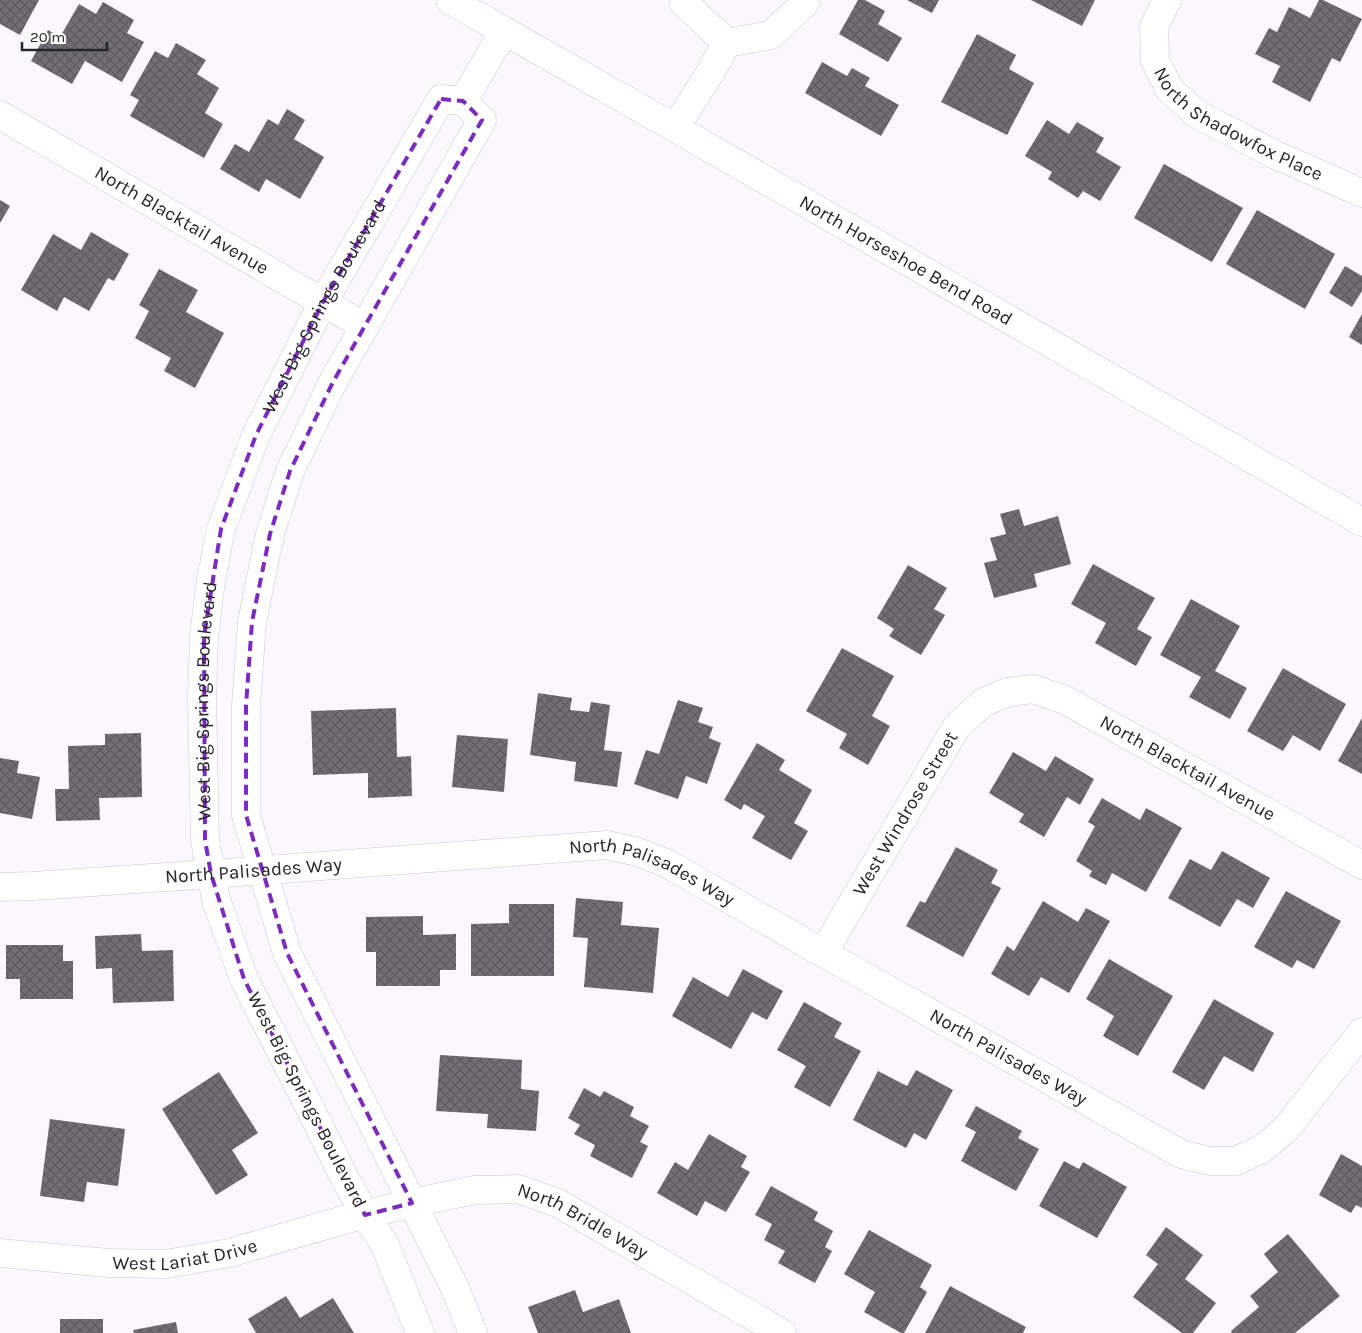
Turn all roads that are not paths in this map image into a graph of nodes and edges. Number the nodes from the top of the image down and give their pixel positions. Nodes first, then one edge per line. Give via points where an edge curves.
1 (450, 0) edge
2 (685, 0) edge
3 (806, 0) edge
4 (1167, 0) edge
5 (504, 31) junction
6 (726, 43) junction
7 (463, 101) junction
8 (0, 115) edge
9 (675, 128) junction
10 (1362, 193) edge
11 (323, 302) junction
12 (364, 326) junction
13 (1362, 522) edge
14 (1008, 692) joint
15 (1362, 865) edge
16 (262, 870) junction
17 (211, 874) junction
18 (0, 886) edge
19 (823, 953) junction
20 (1362, 1032) edge
21 (412, 1203) junction
22 (365, 1215) junction
23 (0, 1253) edge
24 (420, 1333) edge
25 (473, 1333) edge
26 (782, 1333) edge

1 - 5 street, North Horseshoe Bend Road
2 - 6 street via 684,3
3 - 6 street via 771,35
4 - 10 street, North Shadowfox Place via 1154,27 1155,61 1170,90 1198,114 1276,155
5 - 7 street
5 - 9 street, North Horseshoe Bend Road
6 - 9 street
7 - 11 street, West Big Springs Boulevard via 441,99
7 - 12 street, West Big Springs Boulevard via 482,120
8 - 11 street, North Blacktail Avenue
9 - 13 street, North Horseshoe Bend Road
11 - 12 street, North Blacktail Avenue
11 - 17 street, West Big Springs Boulevard via 256,435 221,529 211,580 204,636 202,698 205,840
12 - 16 street, West Big Springs Boulevard via 290,471 270,534 252,622 246,706 246,815
14 - 15 street, North Blacktail Avenue via 1033,689 1065,700
14 - 19 street, West Windrose Street via 984,702 957,726
16 - 17 street, North Palisades Way
16 - 19 street, North Palisades Way via 607,845 638,852 668,864
16 - 21 street, West Big Springs Boulevard via 287,954
17 - 18 street, North Palisades Way
17 - 22 street, West Big Springs Boulevard via 216,900 244,979
19 - 20 street, North Palisades Way via 1181,1154 1210,1161 1236,1161 1262,1149 1285,1130
21 - 22 street, North Bridle Way
21 - 25 street, West Big Springs Boulevard via 455,1288
21 - 26 street, North Bridle Way via 475,1190 518,1188 558,1203
22 - 23 street, West Lariat Drive via 229,1253 166,1264 108,1263
22 - 24 street, West Big Springs Boulevard via 385,1245

